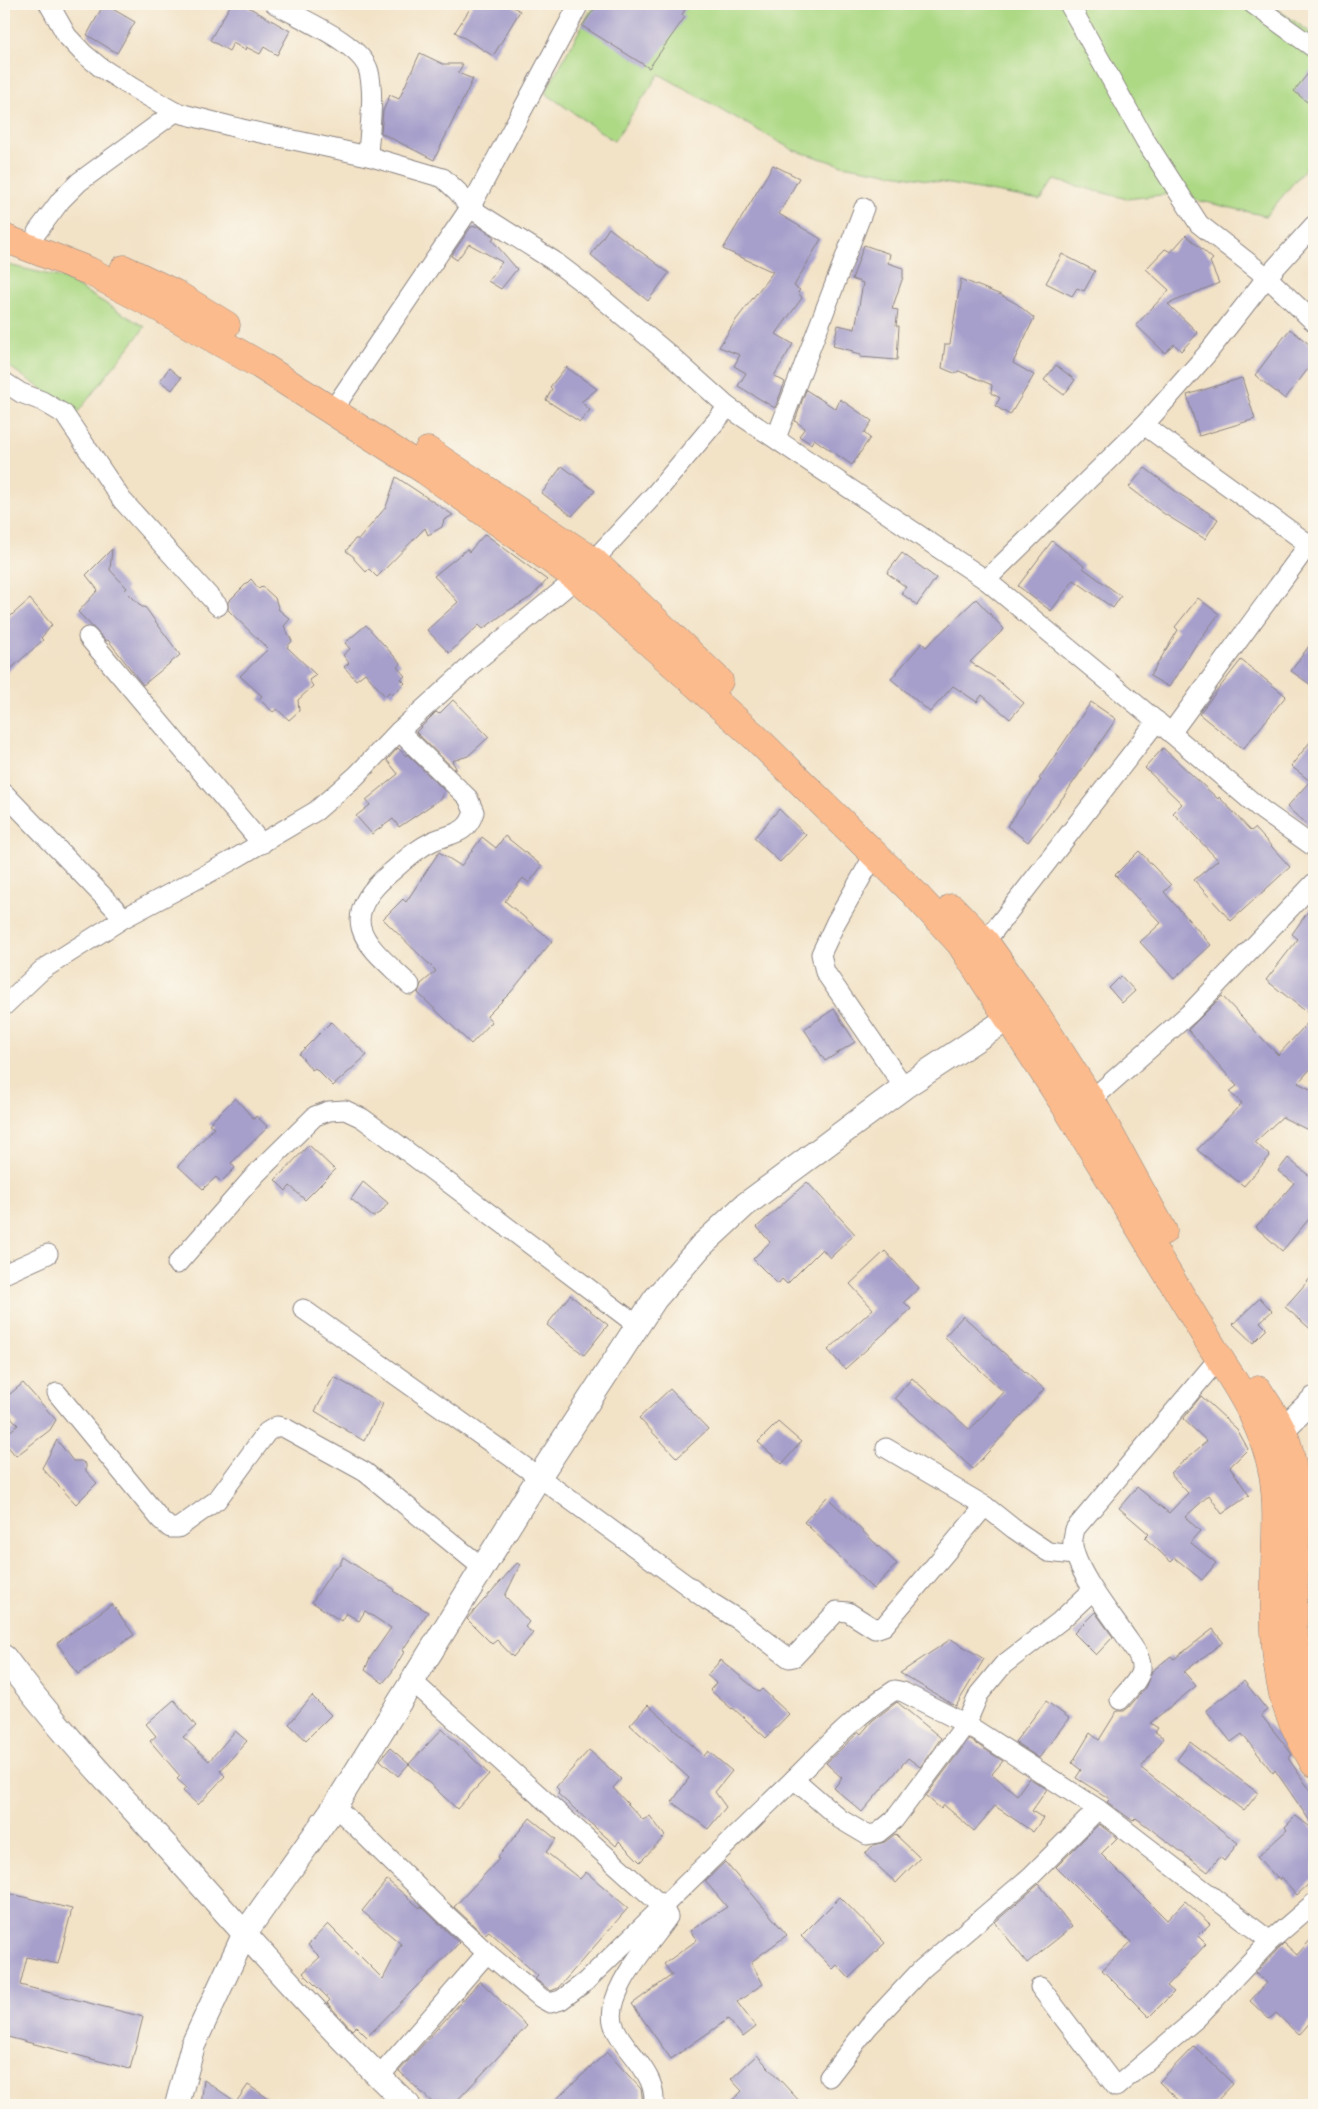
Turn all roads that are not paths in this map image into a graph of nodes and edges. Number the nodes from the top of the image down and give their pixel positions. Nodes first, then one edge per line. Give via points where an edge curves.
1 (49, 4) edge
2 (275, 4) edge
3 (1069, 4) edge
4 (1261, 6) edge
5 (572, 7) edge
6 (1314, 48) edge
7 (175, 112) junction
8 (368, 156) junction
9 (470, 208) junction
10 (864, 208) dead end
11 (4, 222) edge
12 (1314, 225) edge
13 (37, 232) junction
14 (4, 238) edge
15 (1267, 277) junction
16 (1314, 322) edge
17 (4, 382) edge
18 (337, 403) junction
19 (728, 408) junction
20 (1144, 424) junction
21 (776, 438) junction
22 (1312, 546) edge
23 (585, 569) junction
24 (986, 580) junction
25 (218, 606) dead end
26 (88, 637) dead end
27 (1164, 727) junction
28 (399, 731) junction
29 (4, 793) edge
30 (262, 844) junction
31 (1314, 847) edge
32 (874, 855) junction
33 (1313, 885) edge
34 (124, 918) junction
35 (977, 948) junction
36 (410, 986) dead end
37 (4, 1006) edge
38 (1020, 1013) junction
39 (904, 1087) junction
40 (1080, 1105) junction
41 (48, 1254) dead end
42 (176, 1264) dead end
43 (4, 1274) edge
44 (303, 1309) dead end
45 (637, 1325) junction
46 (1219, 1358) junction
47 (57, 1392) dead end
48 (1314, 1400) edge
49 (1272, 1434) junction
50 (886, 1448) dead end
51 (540, 1477) junction
52 (985, 1506) junction
53 (1075, 1555) junction
54 (484, 1569) junction
55 (1094, 1590) junction
56 (4, 1657) edge
57 (412, 1681) junction
58 (1120, 1700) dead end
59 (1314, 1721) edge
60 (966, 1724) junction
61 (1314, 1763) edge
62 (794, 1779) junction
63 (335, 1806) junction
64 (1098, 1809) junction
65 (1314, 1903) edge
66 (663, 1907) junction
67 (244, 1934) junction
68 (1270, 1941) junction
69 (487, 1953) junction
70 (1040, 1987) dead end
71 (379, 2077) junction
72 (829, 2077) dead end
73 (177, 2105) edge
74 (408, 2105) edge
75 (654, 2105) edge

1 - 7 street via 67,36 83,53
2 - 8 street via 339,39 365,62 371,103
3 - 15 street via 1145,140 1199,224
4 - 6 street
5 - 9 street
7 - 8 street
7 - 13 street via 79,182
8 - 9 street via 442,178
9 - 18 street
9 - 19 street via 587,286
10 - 21 street
11 - 13 main road
12 - 15 street
13 - 18 main road via 174,293
14 - 18 main road via 90,271 260,365
15 - 16 street
15 - 20 street via 1206,356
17 - 25 street via 68,417 122,500
18 - 23 main road via 434,477
19 - 21 street
19 - 23 street via 655,494
20 - 22 street
20 - 24 street
21 - 24 street
22 - 27 street
23 - 28 street
23 - 32 main road
23 - 35 main road via 931,886
24 - 27 street
26 - 30 street
27 - 31 street via 1262,810
27 - 35 street
28 - 30 street via 356,776 316,810
28 - 36 street via 468,798 474,812 470,824 406,858 368,893 362,906 360,924 367,942
29 - 34 street
30 - 34 street
32 - 35 main road via 936,916
32 - 39 street via 821,954 825,972
33 - 40 street via 1191,1012
34 - 37 street via 42,970
35 - 38 main road
38 - 39 street
38 - 40 main road
39 - 45 street via 745,1205 701,1246
40 - 46 main road
40 - 49 main road via 1128,1170
41 - 43 street
42 - 45 street via 302,1128 316,1116 345,1110 384,1134
44 - 51 street
45 - 51 street
46 - 49 main road
46 - 53 street via 1075,1530 1072,1542
47 - 54 street via 170,1528 178,1528 217,1500 267,1432 277,1426 365,1472
48 - 49 street
49 - 59 main road via 1292,1471 1296,1515 1293,1618 1298,1657
49 - 61 main road via 1276,1653 1283,1696
50 - 52 street
51 - 52 street via 789,1658 799,1653 837,1611 848,1612 875,1629 884,1626
51 - 54 street
52 - 53 street via 1048,1552
53 - 55 street
54 - 57 street
55 - 58 street via 1139,1659 1141,1669 1137,1679
55 - 60 street via 1003,1666 979,1694
56 - 67 street via 36,1700
57 - 63 street
57 - 66 street
60 - 62 street via 895,1690 832,1741
60 - 62 street via 894,1820 878,1833 867,1835 847,1823
60 - 64 street
62 - 66 street
63 - 67 street
63 - 69 street
64 - 68 street
64 - 72 street via 1031,1876 922,1969 868,2027
65 - 68 street
66 - 69 street via 574,1992 550,2003
66 - 75 street via 668,1917 622,1984 612,2015 614,2028 655,2090
67 - 71 street
67 - 73 street via 193,2045
68 - 70 street via 1197,2018 1116,2087
69 - 71 street
71 - 74 street

